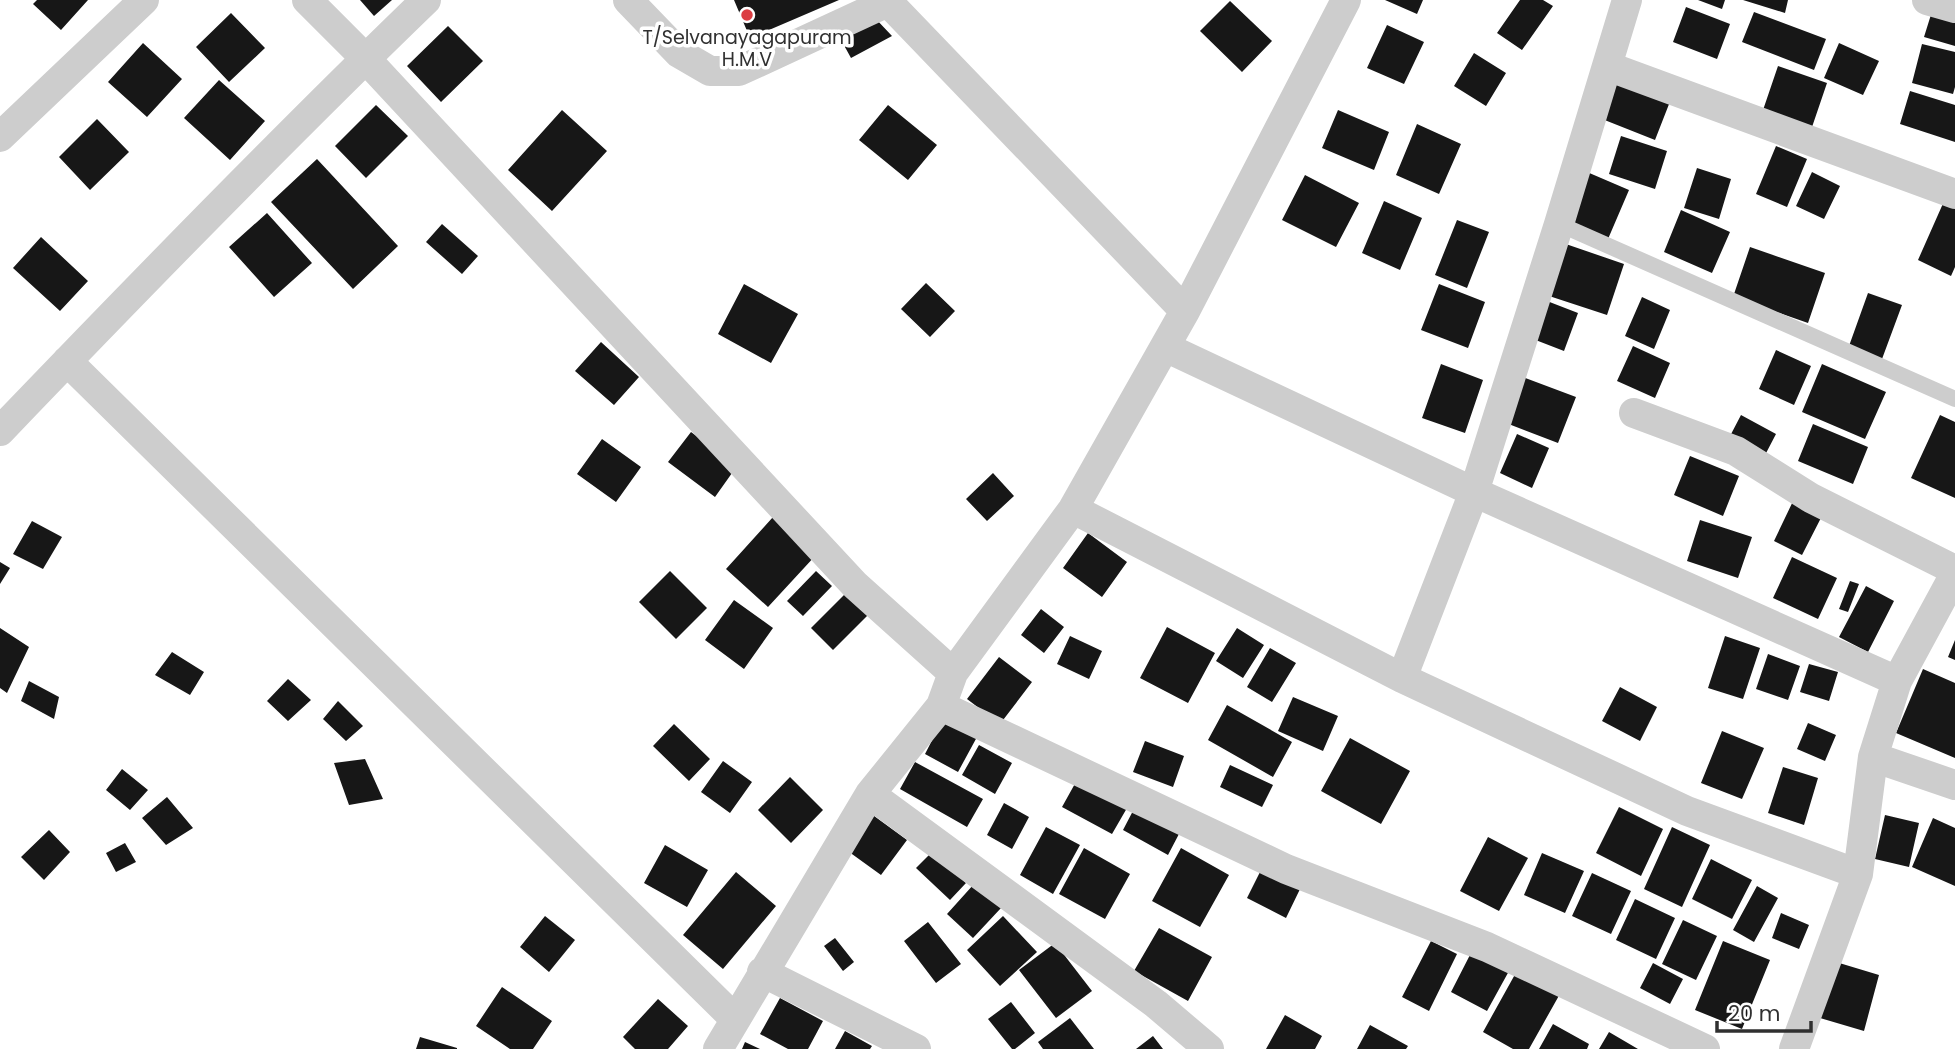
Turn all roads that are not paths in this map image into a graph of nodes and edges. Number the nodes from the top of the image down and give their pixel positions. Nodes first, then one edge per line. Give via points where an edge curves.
1 (144, 0) edge
2 (307, 0) edge
3 (426, 0) edge
4 (628, 0) edge
5 (1346, 0) edge
6 (1627, 0) edge
7 (1927, 0) edge
8 (1955, 8) edge
9 (365, 58) junction
10 (1607, 66) junction
11 (0, 137) edge
12 (1955, 194) edge
13 (1559, 225) junction
14 (1185, 311) junction
15 (1165, 347) junction
16 (67, 361) junction
17 (1955, 400) edge
18 (1634, 413) dead end
19 (0, 431) edge
20 (1474, 492) junction
21 (1073, 509) junction
22 (1955, 572) edge
23 (953, 673) junction
24 (1402, 678) junction
25 (1898, 681) junction
26 (941, 706) junction
27 (1873, 757) junction
28 (1955, 785) edge
29 (870, 794) junction
30 (1858, 874) junction
31 (762, 972) junction
32 (735, 1019) junction
33 (718, 1049) edge
34 (916, 1049) edge
35 (1209, 1049) edge
36 (1705, 1049) edge
37 (1794, 1049) edge

1 - 11 street
2 - 9 street
3 - 9 street
4 - 14 street via 679,53 710,71 738,71 888,2
5 - 14 street
6 - 10 street
7 - 8 street
9 - 16 street
9 - 23 street via 855,585
10 - 12 street
10 - 13 street
13 - 17 lane
13 - 20 street
14 - 15 street
15 - 20 street
15 - 21 street
16 - 19 street
16 - 32 street
18 - 22 street via 1736,451 1811,498
20 - 24 street
20 - 25 street
21 - 23 street
21 - 24 street
22 - 25 street
23 - 26 street
24 - 30 street via 1687,811
25 - 27 street
26 - 29 street
26 - 36 street via 1286,869 1487,947
27 - 28 street
27 - 30 street
29 - 31 street
29 - 35 street via 1156,1004
30 - 37 street
31 - 32 street
31 - 34 street
32 - 33 street

